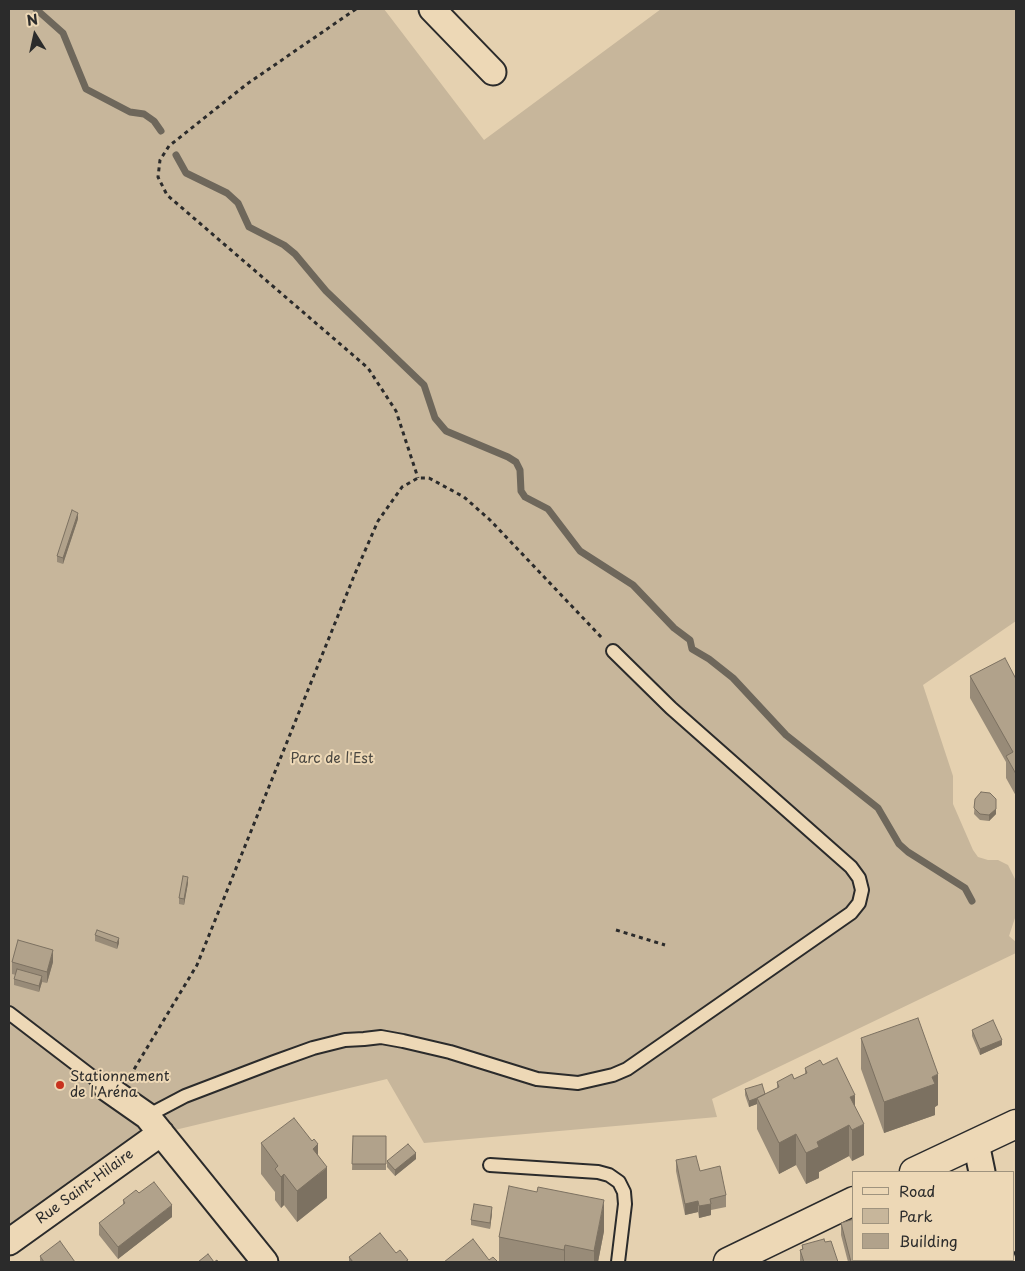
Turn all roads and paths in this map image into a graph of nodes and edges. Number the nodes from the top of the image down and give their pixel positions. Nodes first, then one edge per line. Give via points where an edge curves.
1 (356, 9) edge
2 (432, 9) edge
3 (494, 72) dead end
4 (418, 478) junction
5 (613, 651) joint
6 (616, 930) dead end
7 (665, 945) dead end
8 (9, 1013) edge
9 (112, 1092) junction
10 (154, 1124) junction
11 (1016, 1124) edge
12 (976, 1143) junction
13 (490, 1165) dead end
14 (916, 1171) edge
15 (982, 1171) edge
16 (852, 1202) edge
17 (9, 1242) edge
18 (266, 1262) edge
19 (618, 1262) edge
20 (728, 1262) edge

1 - 4 path via 247,84 169,146 160,160 158,177 167,195 368,368 396,411
2 - 3 street
4 - 5 path via 429,478 457,493 490,520
4 - 9 path via 402,487 378,521 197,965
5 - 10 lane via 671,708 851,867 862,890 859,903 850,913 627,1069 613,1075 578,1082 538,1079 403,1041 364,1039 314,1048 185,1096
6 - 7 path
8 - 9 lane
9 - 10 street
10 - 17 street, Rue Saint-Hilaire
10 - 18 street
11 - 12 main road
12 - 14 main road
12 - 15 street
13 - 19 lane via 598,1172 619,1182 625,1204
16 - 20 main road

